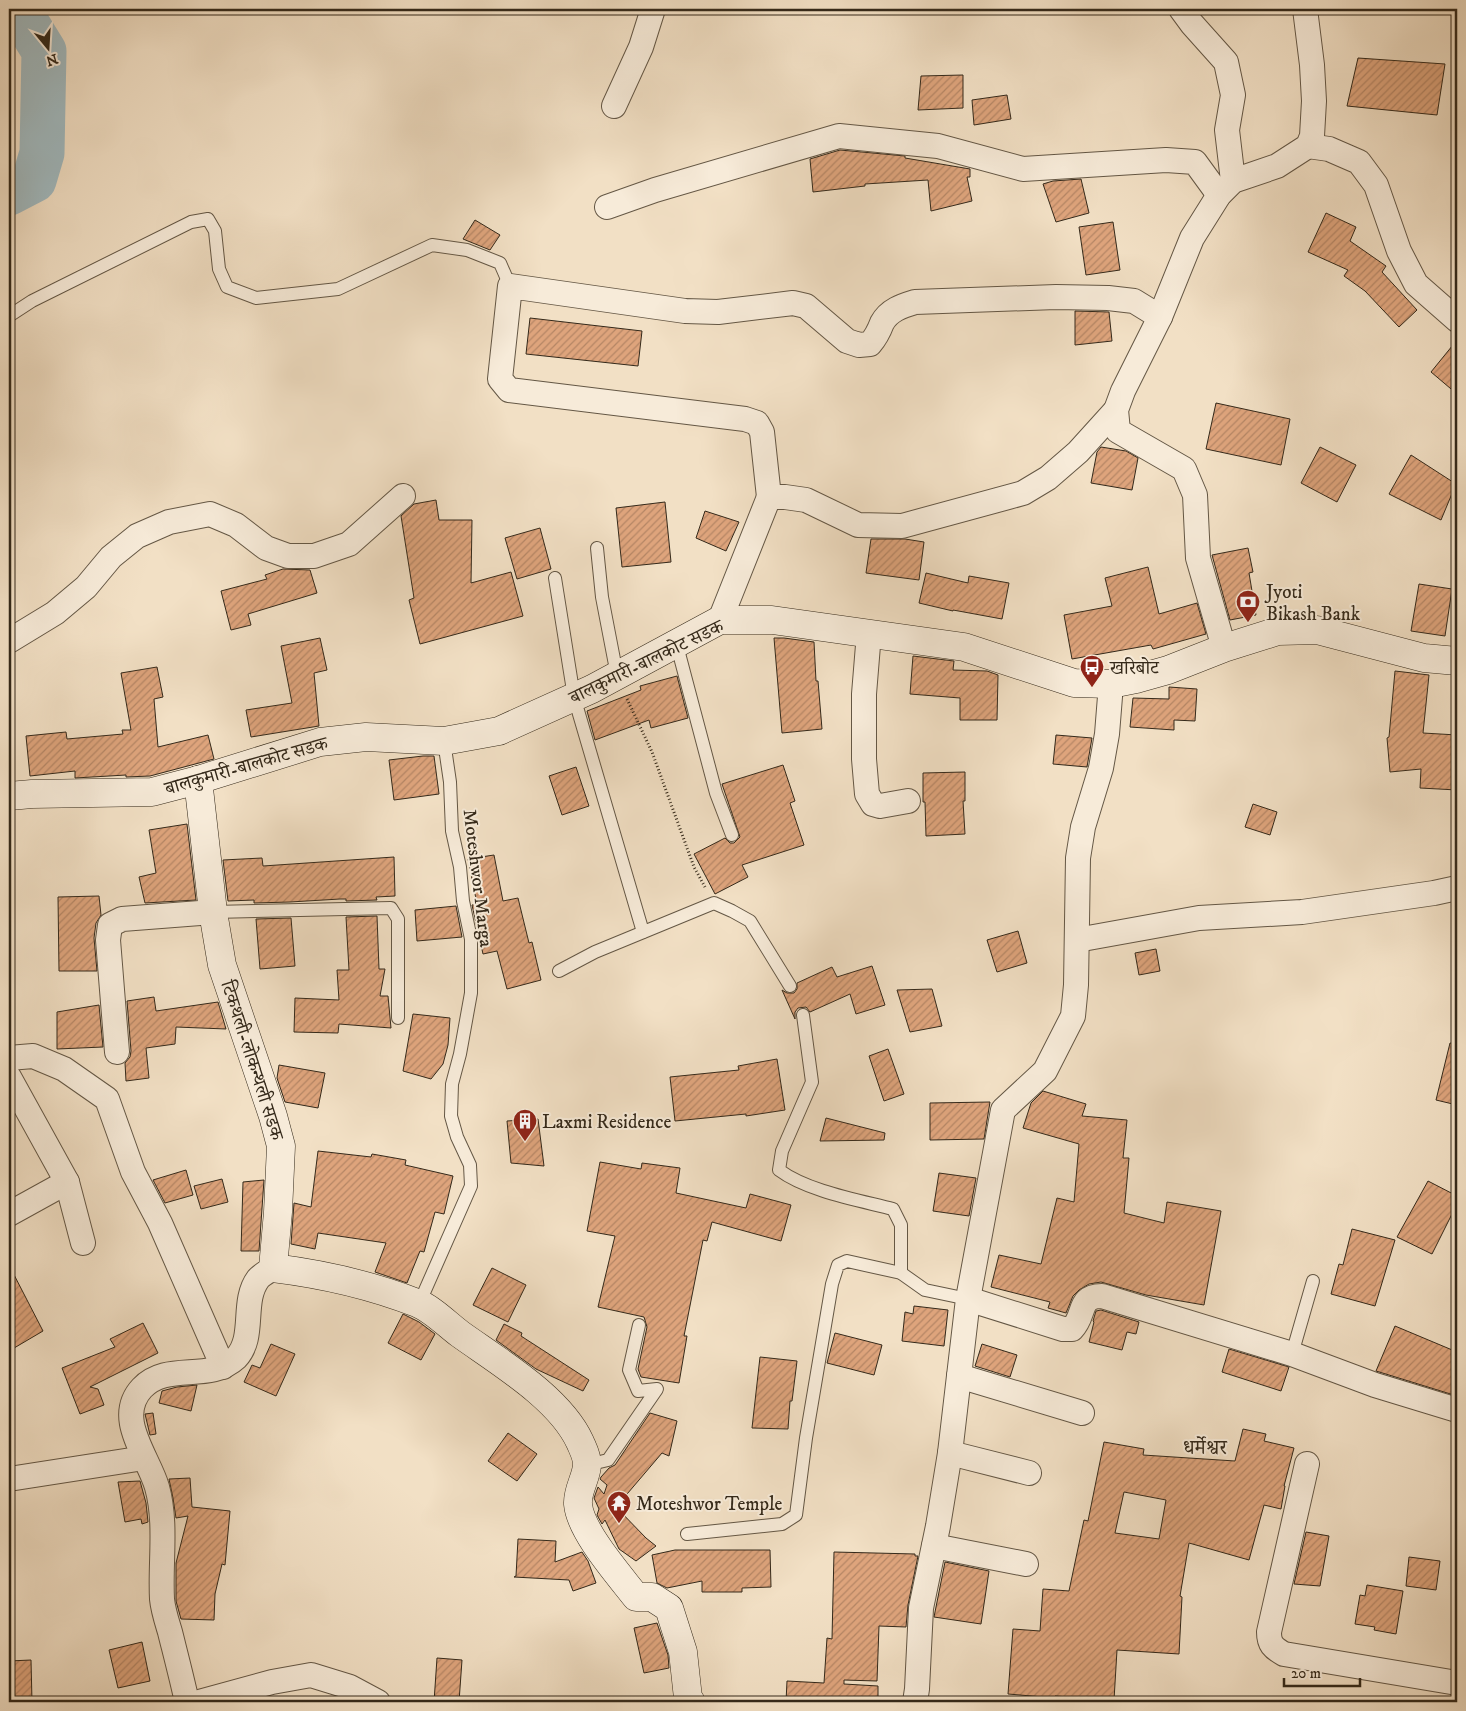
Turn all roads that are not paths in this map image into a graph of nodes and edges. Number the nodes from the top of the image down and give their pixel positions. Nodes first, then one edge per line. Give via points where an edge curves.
1 (653, 9) edge
2 (1181, 9) edge
3 (1305, 9) edge
4 (614, 106) dead end
5 (1308, 146) junction
6 (1226, 188) junction
7 (607, 207) dead end
8 (510, 286) junction
9 (9, 316) edge
10 (1160, 317) junction
11 (1457, 320) edge
12 (1116, 410) junction
13 (403, 496) dead end
14 (770, 498) junction
15 (597, 548) dead end
16 (555, 578) dead end
17 (720, 620) junction
18 (869, 634) junction
19 (9, 641) edge
20 (676, 642) junction
21 (1224, 648) junction
22 (1457, 661) edge
23 (617, 675) junction
24 (1111, 684) junction
25 (574, 697) junction
26 (444, 740) junction
27 (198, 780) junction
28 (9, 796) edge
29 (908, 801) dead end
30 (732, 835) dead end
31 (1457, 888) edge
32 (213, 912) junction
33 (643, 932) junction
34 (1076, 940) junction
35 (559, 971) dead end
36 (790, 986) dead end
37 (803, 1015) dead end
38 (398, 1018) dead end
39 (117, 1052) dead end
40 (9, 1058) edge
41 (9, 1076) edge
42 (67, 1182) junction
43 (9, 1214) edge
44 (83, 1243) dead end
45 (273, 1268) junction
46 (901, 1273) junction
47 (1314, 1281) dead end
48 (968, 1299) junction
49 (419, 1304) junction
50 (639, 1325) dead end
51 (1292, 1354) junction
52 (223, 1367) junction
53 (959, 1376) junction
54 (1457, 1410) edge
55 (1082, 1413) dead end
56 (950, 1453) junction
57 (144, 1458) junction
58 (1307, 1464) dead end
59 (587, 1465) junction
60 (1029, 1473) dead end
61 (9, 1479) edge
62 (687, 1534) dead end
63 (934, 1546) junction
64 (1026, 1564) dead end
65 (1457, 1683) edge
66 (187, 1702) edge
67 (199, 1702) edge
68 (378, 1702) edge
69 (691, 1702) edge
70 (915, 1702) edge

1 - 4 street via 641,47
2 - 6 street via 1226,62 1233,95
3 - 5 street via 1314,101 1312,136
5 - 6 street via 1277,166
5 - 11 street via 1329,149 1359,162 1376,185 1399,250 1416,284
6 - 7 street via 1195,162 1166,160 1023,169 938,146 839,136
6 - 10 street via 1192,238
8 - 9 lane via 500,263 467,250 432,245 338,289 256,298 226,287 219,269 215,231 208,219 192,222 32,301
8 - 10 street via 684,311 718,312 793,303 806,306 847,341 859,345 870,344 878,335 883,321 897,307 915,302 1108,298 1134,302
8 - 14 street via 500,379 509,390 757,423 762,432
10 - 12 street
12 - 14 street via 1078,452 1048,478 1023,493 902,526 858,525 806,500
12 - 21 street via 1118,432 1184,469 1195,495 1198,558
13 - 19 street via 349,544 314,556 288,556 266,548 236,525 210,514 169,522 137,536 111,557 86,587 54,613
14 - 17 street
15 - 23 lane via 602,597
16 - 25 lane
17 - 18 main road, बालकुमारी-बालकोट सडक via 772,620
17 - 20 main road, बालकुमारी-बालकोट सडक
18 - 24 main road, बालकुमारी-बालकोट सडक via 964,647 1074,683
18 - 29 street via 864,694 867,794 873,804 880,806
20 - 23 main road, बालकुमारी-बालकोट सडक
20 - 30 lane via 716,793
21 - 22 main road, बालकुमारी-बालकोट सडक via 1278,631 1317,630 1424,658
21 - 24 main road, बालकुमारी-बालकोट सडक via 1168,670
23 - 25 main road, बालकुमारी-बालकोट सडक
24 - 34 street via 1101,768 1083,828 1078,858
25 - 26 main road, बालकुमारी-बालकोट सडक via 499,730
25 - 33 lane
26 - 27 main road, बालकुमारी-बालकोट सडक via 366,737 320,742
26 - 49 lane, Moteshwor Marga via 452,831 471,939 471,993 452,1084 451,1116 470,1166 471,1186
27 - 28 main road, बालकुमारी-बालकोट सडक via 152,792
27 - 32 main road, टिकथली-लोकन्थली सडक
31 - 34 street via 1302,912 1199,918
32 - 38 lane via 391,908 398,919
32 - 39 street via 122,919 110,925 108,940
32 - 45 main road, टिकथली-लोकन्थली सडक via 222,965 281,1146
33 - 35 lane
33 - 36 lane via 714,903 750,921
34 - 48 street via 1073,1016 1045,1071 1003,1110
37 - 46 lane via 812,1082 782,1150 779,1170 791,1178 837,1194 893,1209 901,1225
40 - 52 street via 33,1056 64,1070 106,1099 133,1172 160,1223
41 - 42 street
42 - 43 street
42 - 44 street
45 - 49 main road via 331,1277
45 - 52 street via 258,1279 250,1297 245,1343 237,1357
46 - 48 lane via 925,1290
46 - 62 lane via 847,1261 838,1265 806,1438 796,1515 782,1524
47 - 51 lane
48 - 51 street via 1072,1329 1086,1300 1102,1296
48 - 53 street
49 - 59 main road via 540,1391 579,1439
50 - 59 lane via 630,1370 638,1391 657,1389 608,1460
51 - 54 street
52 - 57 street via 212,1371 175,1372 148,1382 140,1390 130,1412
53 - 55 street
53 - 56 street
56 - 60 street
56 - 63 street
57 - 61 street
57 - 66 street via 157,1487 163,1517 162,1602
58 - 65 street via 1269,1632 1274,1649 1284,1654
59 - 69 main road via 578,1505 589,1535 636,1597 652,1597 669,1608 683,1652
63 - 64 street
63 - 70 street via 920,1608
67 - 68 street via 311,1675 350,1687

